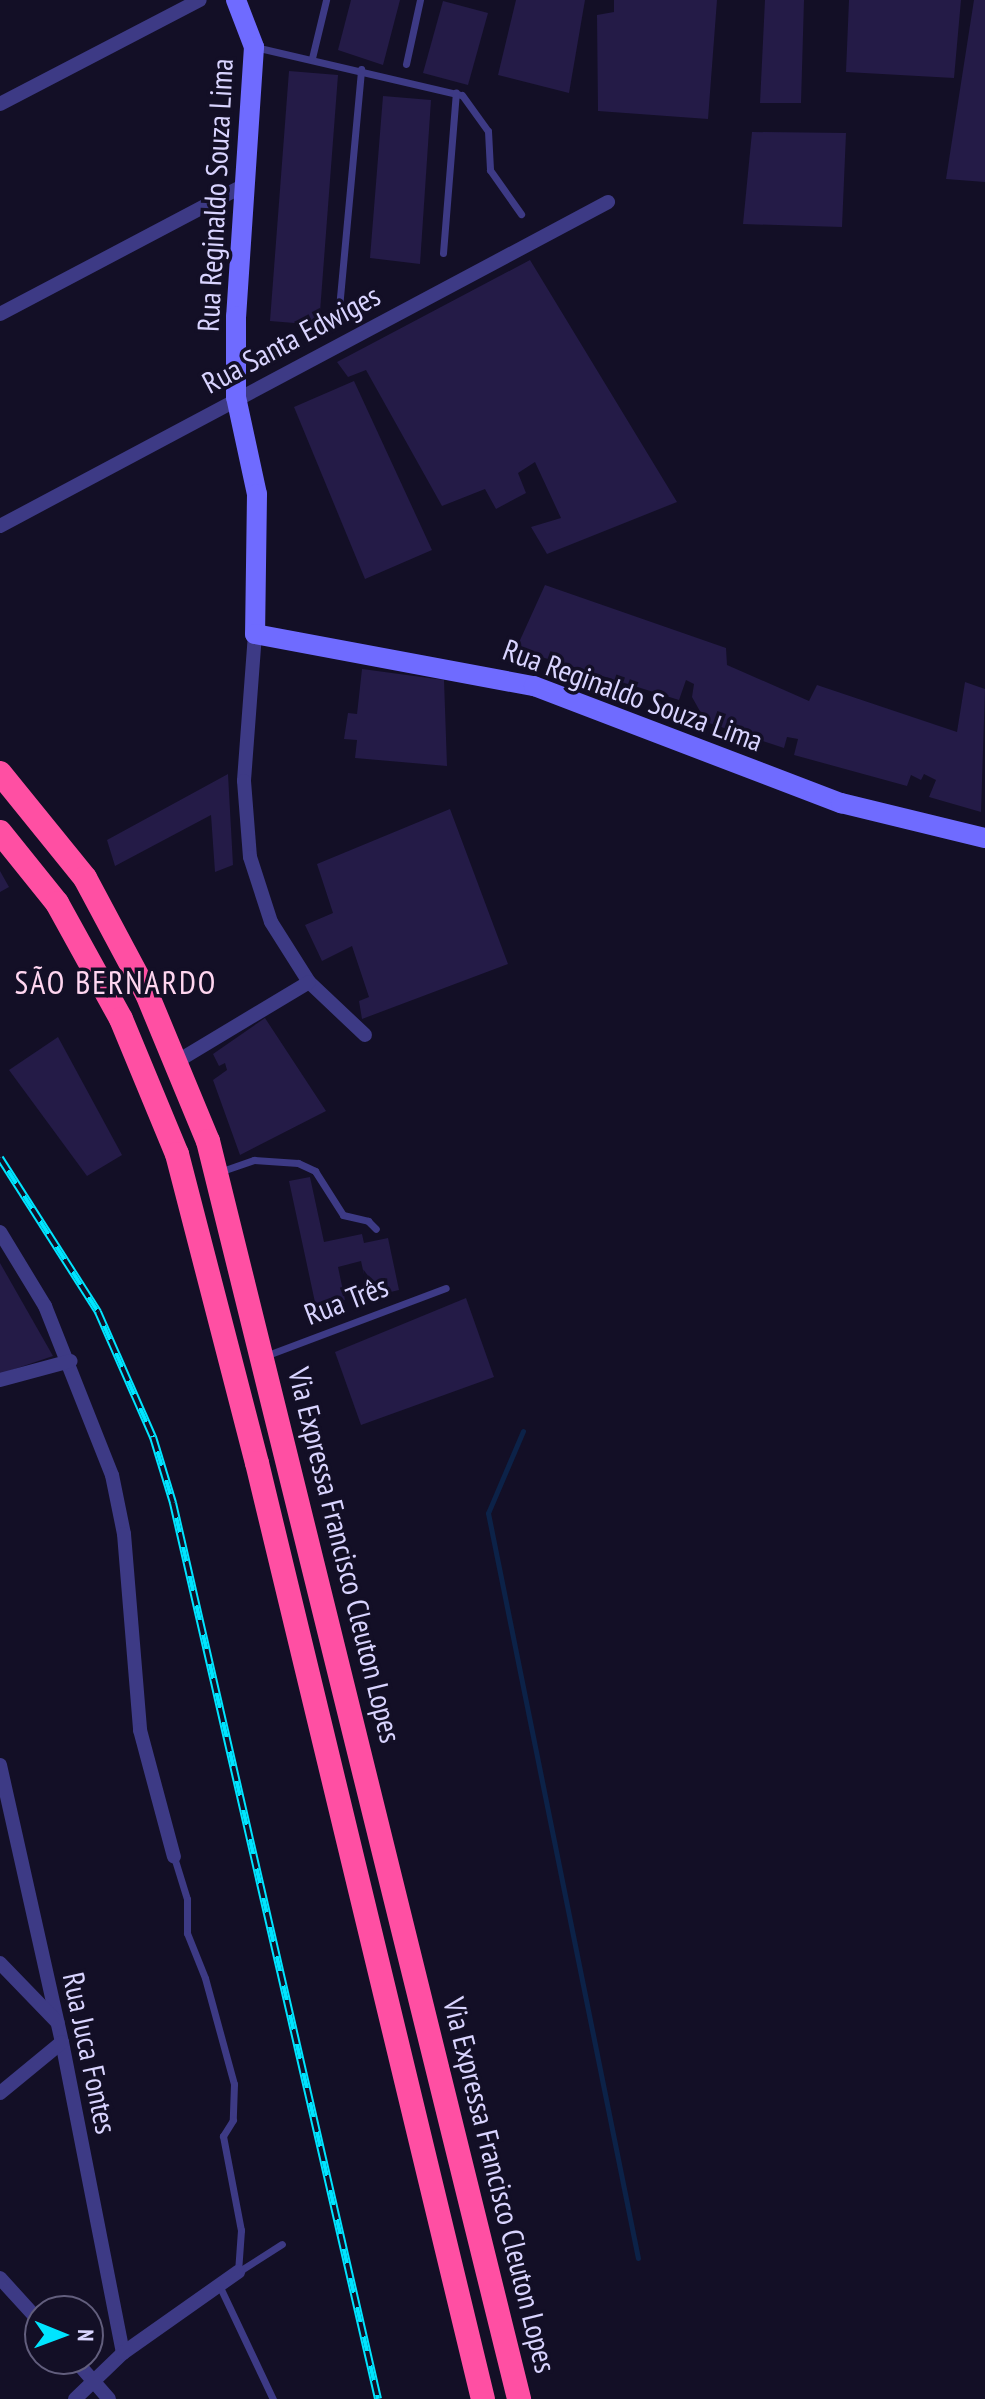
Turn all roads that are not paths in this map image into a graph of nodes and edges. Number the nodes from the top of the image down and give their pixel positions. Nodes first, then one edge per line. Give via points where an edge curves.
1 (200, 0) edge
2 (236, 0) edge
3 (326, 0) edge
4 (420, 0) edge
5 (254, 47) junction
6 (312, 58) junction
7 (406, 64) dead end
8 (361, 69) junction
9 (456, 93) junction
10 (0, 104) edge
11 (245, 185) junction
12 (608, 202) dead end
13 (521, 214) dead end
14 (443, 253) dead end
15 (339, 308) dead end
16 (0, 314) edge
17 (236, 397) junction
18 (0, 526) edge
19 (255, 634) junction
20 (0, 773) edge
21 (0, 832) edge
22 (985, 838) edge
23 (309, 982) junction
24 (365, 1035) dead end
25 (176, 1062) junction
26 (216, 1173) junction
27 (376, 1229) dead end
28 (0, 1232) edge
29 (446, 1288) dead end
30 (263, 1357) junction
31 (71, 1361) junction
32 (0, 1380) edge
33 (0, 1765) edge
34 (174, 1857) joint
35 (0, 1963) edge
36 (58, 2023) junction
37 (62, 2042) junction
38 (0, 2093) edge
39 (282, 2244) dead end
40 (238, 2272) junction
41 (0, 2278) edge
42 (219, 2285) junction
43 (24, 2304) edge
44 (123, 2353) junction
45 (89, 2375) edge
46 (94, 2381) junction
47 (75, 2399) edge
48 (109, 2399) edge
49 (273, 2399) edge
50 (483, 2399) edge
51 (519, 2399) edge

1 - 10 street
2 - 5 street, Rua Reginaldo Souza Lima
3 - 6 lane
4 - 7 lane
5 - 6 lane
5 - 11 street, Rua Reginaldo Souza Lima
6 - 8 lane
8 - 9 lane
8 - 15 lane
9 - 13 lane via 488,131 490,170
9 - 14 lane
11 - 16 street
11 - 17 street, Rua Reginaldo Souza Lima
12 - 17 street, Rua Santa Edwiges
17 - 18 street, Rua Santa Edwiges
17 - 19 street, Rua Reginaldo Souza Lima via 257,494
19 - 22 street, Rua Reginaldo Souza Lima via 534,686 841,803
19 - 23 street, Rua Reginaldo Souza Lima via 244,781 250,857 271,922
20 - 25 highway, Via Expressa Francisco Cleuton Lopes via 85,878 147,994
21 - 50 highway via 57,903 121,1019 177,1154 261,1478
23 - 24 street, Rua Reginaldo Souza Lima
23 - 25 street
25 - 26 highway, Via Expressa Francisco Cleuton Lopes
26 - 27 lane via 254,1160 298,1163 315,1171 343,1215 368,1221
26 - 30 highway, Via Expressa Francisco Cleuton Lopes
28 - 31 street
29 - 30 lane, Rua Três
30 - 51 highway, Via Expressa Francisco Cleuton Lopes
31 - 32 street
31 - 34 street via 112,1475 124,1534 140,1730
33 - 36 street, Rua Juca Fontes
34 - 40 lane via 187,1899 187,1933 234,2084 233,2120 223,2136 241,2230
35 - 36 street
36 - 37 street, Rua Juca Fontes
37 - 38 street
37 - 44 street, Rua Juca Fontes
39 - 40 lane
40 - 42 street
41 - 43 street
42 - 44 street
42 - 49 lane
44 - 46 street
45 - 46 street
46 - 47 street
46 - 48 street

